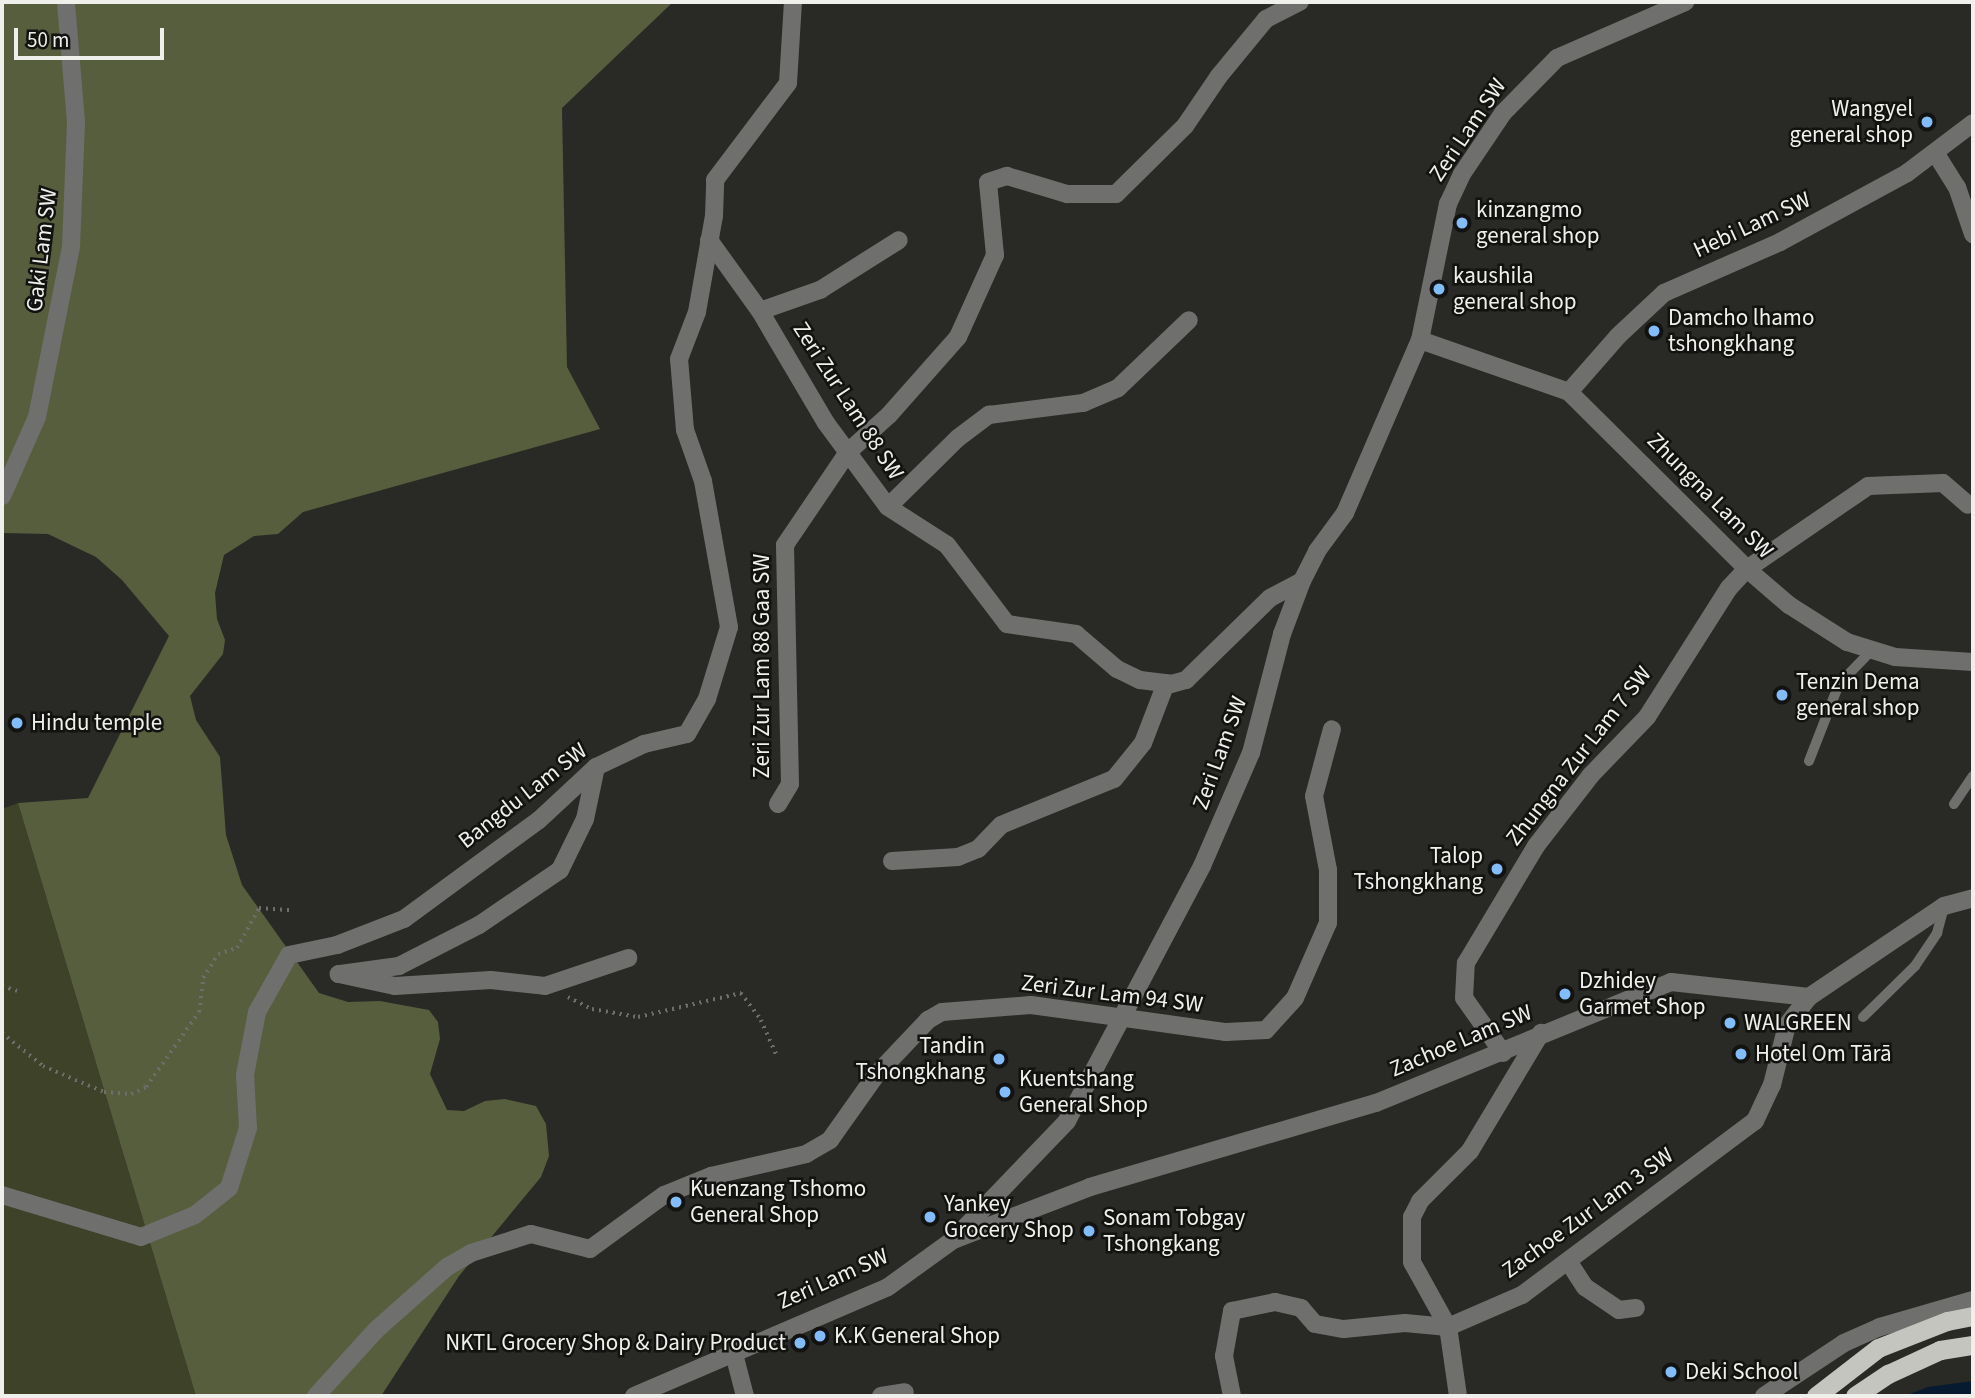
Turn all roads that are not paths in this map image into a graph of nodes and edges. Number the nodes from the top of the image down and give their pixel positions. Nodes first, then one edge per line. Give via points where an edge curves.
1 (66, 2) edge
2 (793, 2) edge
3 (1300, 2) edge
4 (1685, 2) edge
5 (1973, 123) edge
6 (1936, 154) junction
7 (1973, 234) edge
8 (709, 240) junction
9 (899, 240) dead end
10 (760, 311) junction
11 (1188, 320) dead end
12 (1420, 340) junction
13 (1569, 393) junction
14 (848, 452) junction
15 (2, 495) edge
16 (1968, 505) dead end
17 (888, 507) junction
18 (1746, 569) junction
19 (1303, 581) junction
20 (1871, 651) junction
21 (1973, 662) edge
22 (1166, 683) junction
23 (1332, 729) dead end
24 (1809, 761) dead end
25 (596, 767) junction
26 (1973, 776) edge
27 (778, 804) dead end
28 (1954, 804) dead end
29 (892, 861) dead end
30 (1973, 898) edge
31 (1944, 906) junction
32 (628, 958) dead end
33 (1808, 997) junction
34 (1124, 1017) junction
35 (1863, 1017) dead end
36 (1541, 1032) junction
37 (1503, 1053) junction
38 (2, 1195) edge
39 (953, 1240) junction
40 (1568, 1261) junction
41 (1973, 1300) edge
42 (1636, 1308) dead end
43 (1973, 1316) edge
44 (1448, 1327) junction
45 (1973, 1345) edge
46 (733, 1350) junction
47 (905, 1392) dead end
48 (316, 1396) edge
49 (634, 1396) edge
50 (745, 1396) edge
51 (881, 1396) edge
52 (1232, 1396) edge
53 (1458, 1396) edge
54 (1764, 1396) edge
55 (1816, 1396) edge
56 (1856, 1396) edge

1 - 15 street, Gaki Lam SW via 76,122 71,247 37,417
2 - 8 street, Bangdu Lam SW via 788,83 715,180
3 - 14 street, Zeri Zur Lam 88 Gaa SW via 1266,19 1185,127 1116,194 1068,194 1007,176 988,182 995,255 958,337 889,415
4 - 12 street, Zeri Lam SW via 1557,58 1503,113 1462,174 1448,204
5 - 6 street, Hebi Lam SW
6 - 7 street via 1957,187
6 - 13 street, Hebi Lam SW via 1780,242 1664,293 1618,336
8 - 10 street, Zeri Zur Lam 88 SW
8 - 25 street, Bangdu Lam SW via 697,312 679,359 681,404 703,481 729,626 707,699 687,734 644,744
9 - 10 street via 820,290
10 - 14 street, Zeri Zur Lam 88 SW
11 - 17 street via 1118,388 1083,403 989,415 958,438
12 - 13 street, Zhungna Lam SW
12 - 19 street, Zeri Lam SW via 1345,513 1317,551
13 - 18 street, Zhungna Lam SW
14 - 17 street, Zeri Zur Lam 88 SW
14 - 27 street, Zeri Zur Lam 88 Gaa SW via 785,545 790,784
16 - 18 street, Zhungna Zur Lam 7 SW via 1943,483 1868,486
17 - 22 street, Zeri Zur Lam 88 SW via 947,545 1007,624 1076,634 1117,669 1140,680
18 - 20 street, Zhungna Lam SW via 1789,605
18 - 37 street, Zhungna Zur Lam 7 SW via 1729,588 1647,717 1591,775 1536,846 1466,963 1464,998
19 - 22 street via 1270,598 1186,680
19 - 34 street, Zeri Lam SW via 1282,634 1251,752 1202,866
20 - 21 street, Zhungna Lam SW
20 - 24 lane via 1839,684
22 - 29 street via 1143,743 1114,779 1001,825 978,849 958,858
23 - 34 street, Zeri Zur Lam 94 SW via 1314,796 1328,870 1328,923 1282,1017 1265,1030 1226,1032
25 - 32 street via 586,819 560,870 479,925 399,965 339,974 395,986 491,980 545,986
25 - 38 street, Bangdu Lam SW via 539,820 404,919 337,945 289,955 257,1012 245,1075 248,1128 229,1188 195,1215 141,1237
26 - 28 lane
30 - 31 street
31 - 33 street
31 - 35 lane via 1937,933 1915,967
33 - 36 street, Zachoe Lam SW via 1671,982
33 - 40 street, Zachoe Zur Lam 3 SW via 1787,1025 1772,1085 1755,1121
34 - 39 street, Zeri Lam SW via 1067,1121
34 - 48 street, Zeri Zur Lam 94 SW via 1031,1005 942,1012 928,1020 876,1075 830,1140 806,1154 711,1176 664,1195 590,1249 531,1234 471,1253 447,1267 376,1330
36 - 37 street, Zachoe Lam SW
36 - 44 street via 1469,1151 1420,1201 1412,1217 1412,1262
37 - 39 street, Zachoe Lam SW via 1330,1119 1181,1158 1031,1207
39 - 46 street, Zeri Lam SW via 888,1287
40 - 42 street via 1585,1287 1619,1310
40 - 44 street, Zachoe Zur Lam 3 SW via 1522,1295
41 - 54 street via 1880,1326 1844,1343
43 - 55 highway via 1947,1321 1878,1348
44 - 52 street, Zachoe Zur Lam 3 SW via 1405,1323 1344,1329 1315,1324 1301,1308 1275,1302 1232,1311 1224,1356
44 - 53 street
45 - 56 highway via 1940,1350 1888,1374
46 - 49 street, Zeri Lam SW
46 - 50 street
47 - 51 street

